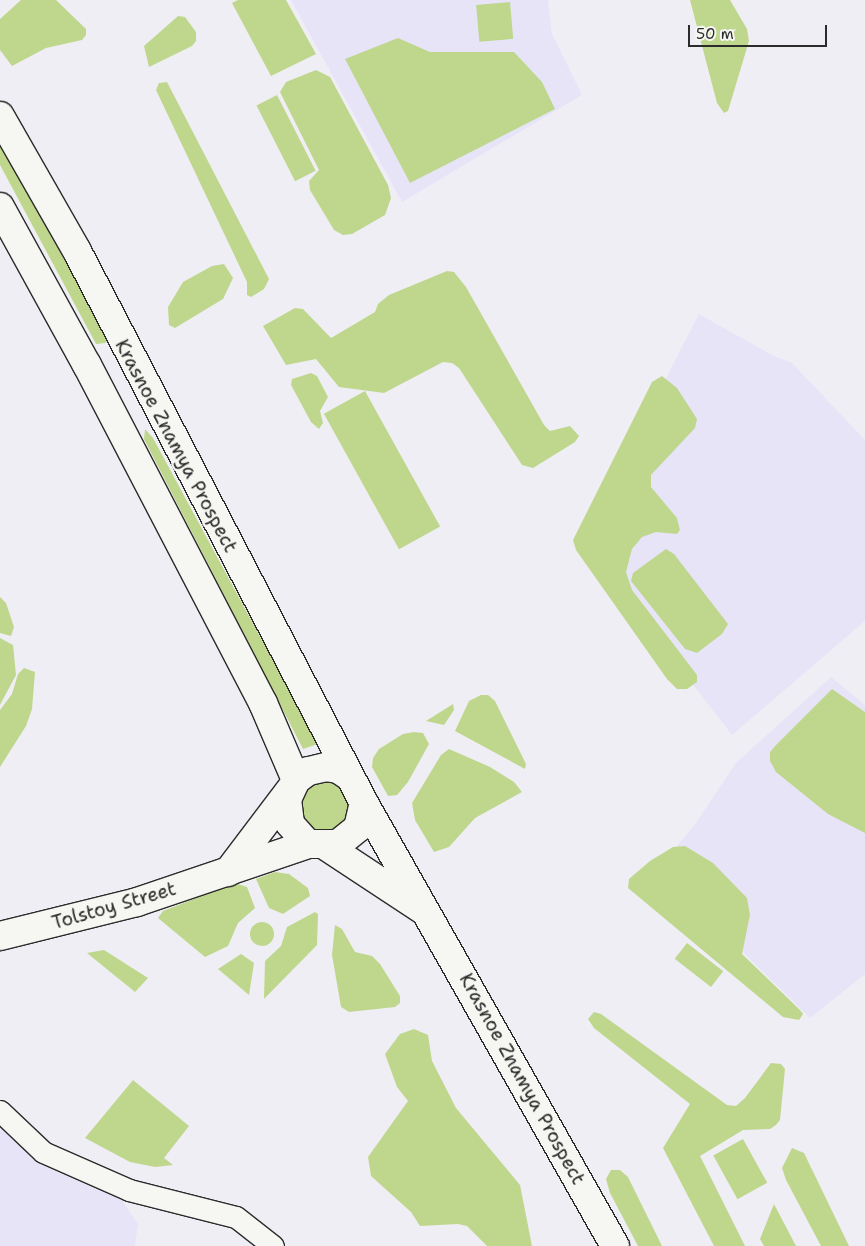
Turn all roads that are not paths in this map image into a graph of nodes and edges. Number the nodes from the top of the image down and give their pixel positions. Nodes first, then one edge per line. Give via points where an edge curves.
1 (0, 116) edge
2 (0, 207) edge
3 (151, 396) junction
4 (113, 414) junction
5 (350, 777) junction
6 (293, 785) junction
7 (364, 803) junction
8 (317, 845) junction
9 (227, 873) junction
10 (428, 913) junction
11 (0, 936) edge
12 (0, 1111) edge
13 (272, 1246) edge
14 (615, 1246) edge

1 - 3 main road, Krasnoe Znamya Prospect via 77,251
2 - 4 main road
3 - 4 main road via 130,413
3 - 5 main road, Krasnoe Znamya Prospect
4 - 6 main road via 263,704
5 - 6 main road via 338,769 326,767 308,771
5 - 7 main road
6 - 8 main road via 286,807 288,819
6 - 9 main road
7 - 8 main road via 361,823 354,832 338,844
7 - 10 main road, Krasnoe Znamya Prospect
8 - 9 main road, Tolstoy Street
8 - 10 main road
9 - 11 main road, Tolstoy Street via 106,911
10 - 14 main road, Krasnoe Znamya Prospect
12 - 13 street via 49,1154 129,1190 236,1216

